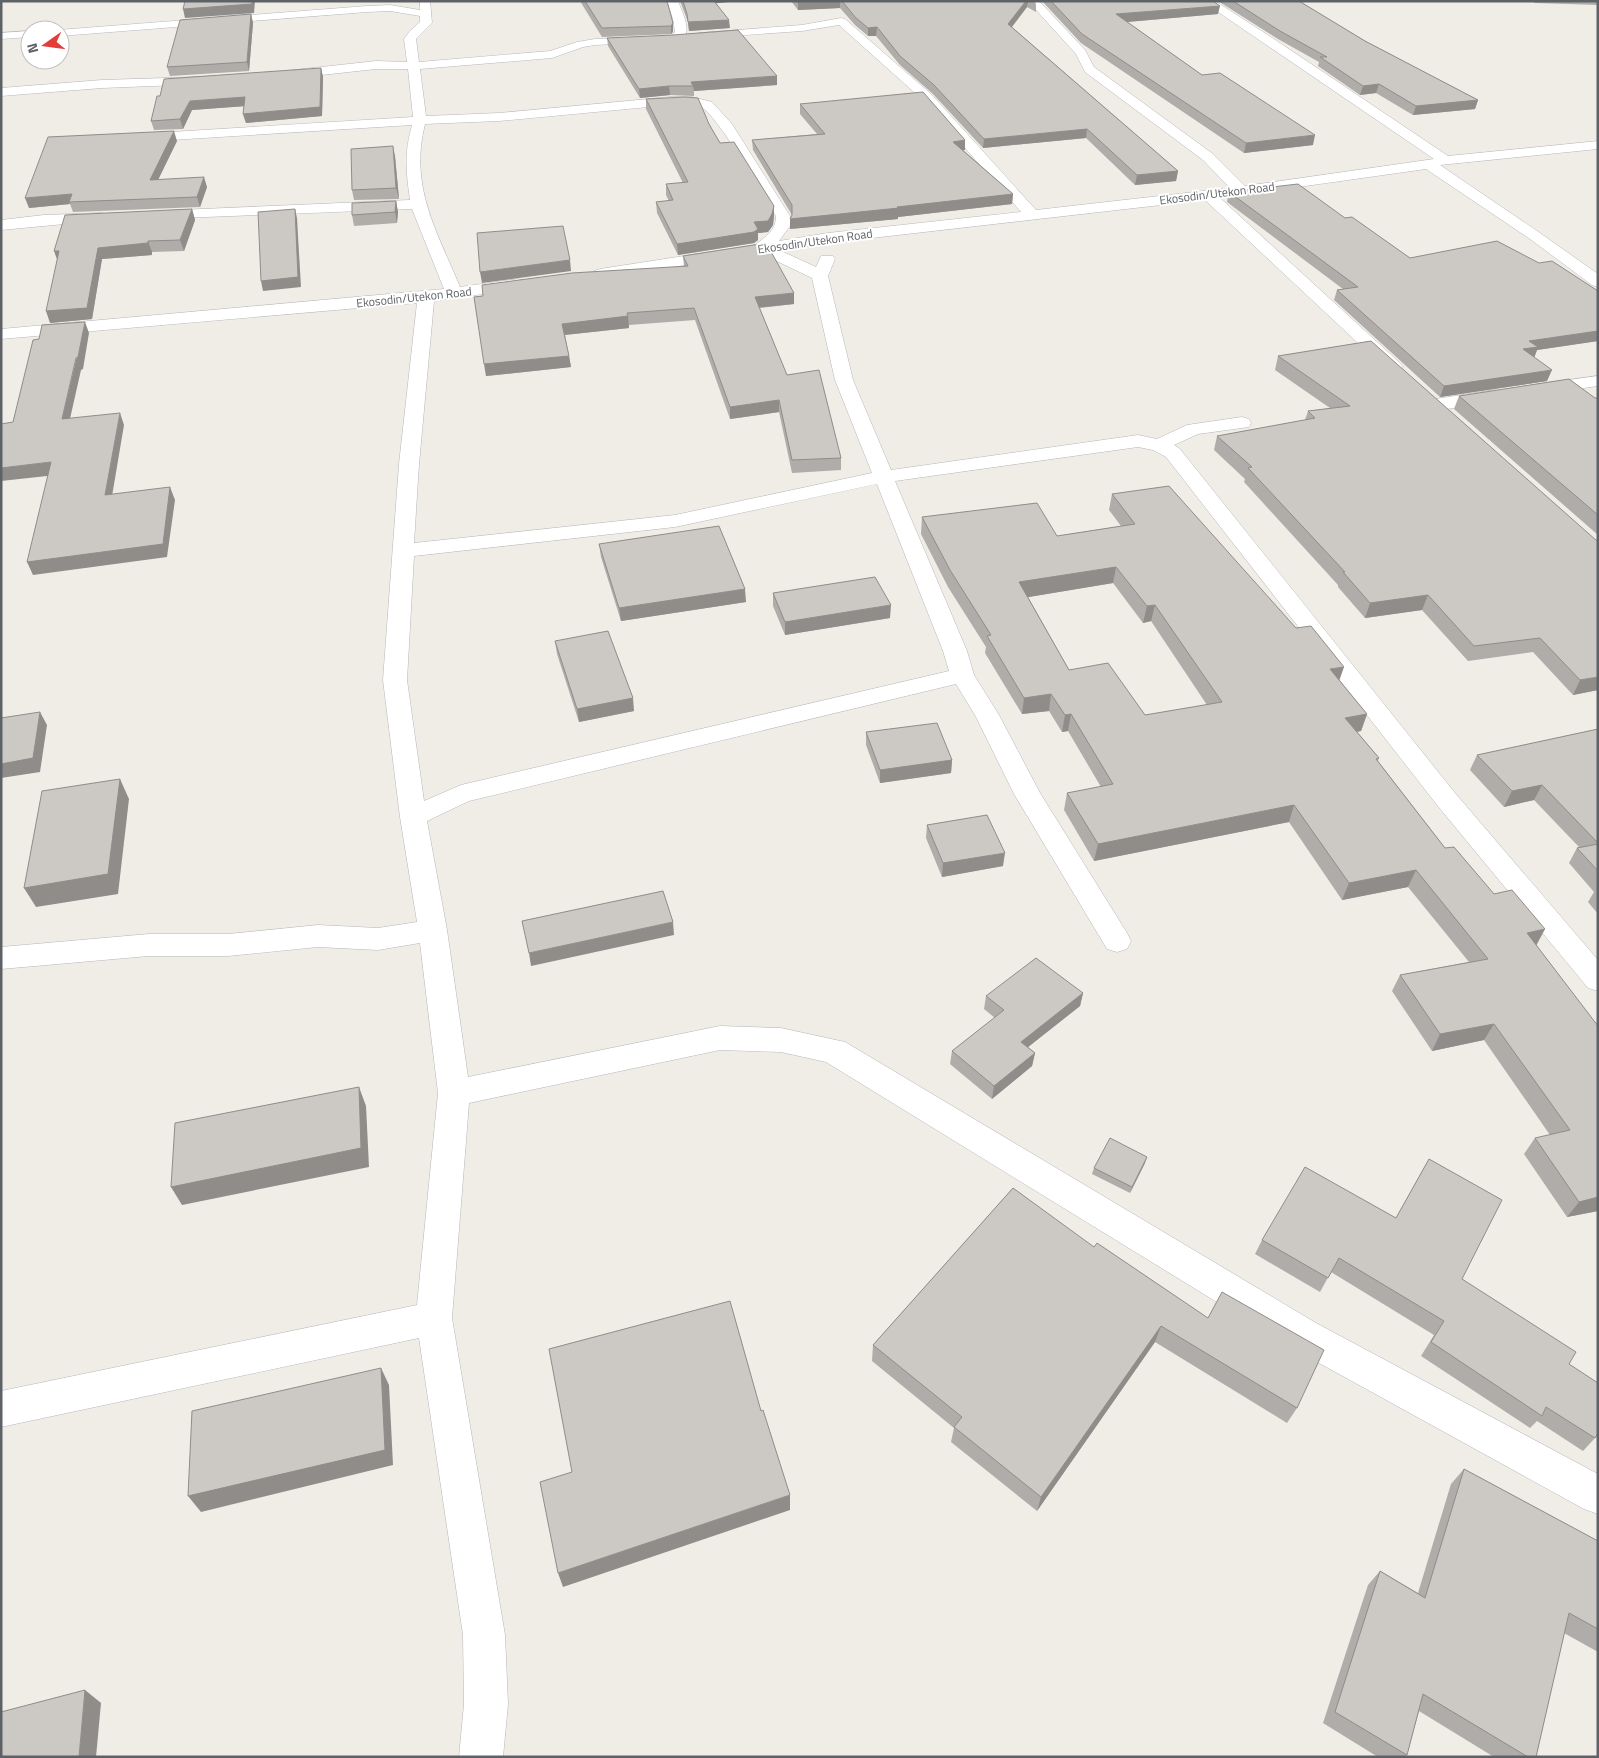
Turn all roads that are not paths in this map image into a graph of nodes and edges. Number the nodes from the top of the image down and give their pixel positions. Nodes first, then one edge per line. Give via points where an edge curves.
1 (672, 1) edge
2 (1033, 1) edge
3 (1207, 1) edge
4 (426, 8) edge
5 (70, 32) edge
6 (20, 35) edge
7 (1, 36) edge
8 (680, 37) junction
9 (414, 66) junction
10 (270, 76) edge
11 (215, 80) edge
12 (1, 92) edge
13 (420, 120) junction
14 (126, 139) edge
15 (1598, 145) edge
16 (1445, 160) junction
17 (1430, 164) junction
18 (1241, 190) junction
19 (1208, 195) junction
20 (418, 204) junction
21 (1031, 214) junction
22 (122, 216) edge
23 (141, 216) edge
24 (1, 225) edge
25 (828, 238) junction
26 (761, 248) junction
27 (590, 275) edge
28 (820, 276) junction
29 (1598, 282) edge
30 (531, 283) edge
31 (440, 295) junction
32 (1, 334) edge
33 (1406, 378) edge
34 (1598, 381) edge
35 (1421, 391) edge
36 (1436, 405) junction
37 (1450, 418) edge
38 (1242, 423) dead end
39 (1159, 445) junction
40 (882, 476) junction
41 (404, 551) junction
42 (962, 674) junction
43 (413, 817) junction
44 (433, 930) junction
45 (1117, 941) dead end
46 (1, 958) edge
47 (1598, 980) edge
48 (454, 1093) junction
49 (434, 1318) junction
50 (1, 1409) edge
51 (1598, 1495) edge
52 (481, 1757) edge

1 - 8 street via 679,17
2 - 18 street via 1081,53 1088,69 1208,157
3 - 16 street
4 - 5 street via 367,9
4 - 9 street via 426,23 410,39
6 - 7 street
8 - 9 street via 649,42 596,42 552,54
8 - 21 street via 802,28 841,21 928,98
9 - 10 street via 376,65
9 - 13 street
11 - 12 street
13 - 14 street
13 - 20 street via 412,167
13 - 26 street via 499,117 670,101 707,105 727,128 783,216 785,224 781,232
15 - 16 street, Ekosodin/Utekon Road
16 - 17 street, Ekosodin/Utekon Road
17 - 18 street, Ekosodin/Utekon Road
17 - 29 street
18 - 19 street, Ekosodin/Utekon Road
19 - 21 street, Ekosodin/Utekon Road
19 - 33 street
20 - 23 street
20 - 31 street
21 - 25 street, Ekosodin/Utekon Road
22 - 24 street
25 - 26 street, Ekosodin/Utekon Road
25 - 28 street via 828,255
26 - 27 street, Ekosodin/Utekon Road
26 - 28 street
28 - 40 street via 844,380
30 - 31 street, Ekosodin/Utekon Road
31 - 32 street, Ekosodin/Utekon Road
31 - 41 street via 409,464
34 - 36 street
35 - 36 street
36 - 37 street
38 - 39 street via 1194,429
39 - 40 street via 1138,441
39 - 47 street via 1173,453 1446,799
40 - 41 street via 675,521
40 - 42 street
41 - 43 street via 395,680
42 - 43 street via 461,794
42 - 45 street via 1027,794
43 - 44 street
44 - 46 street via 378,939 318,936 228,945 149,945
44 - 48 street
48 - 49 street
48 - 51 street via 720,1038 781,1040 834,1051 1303,1335
49 - 50 street
49 - 52 street via 484,1635 486,1704

